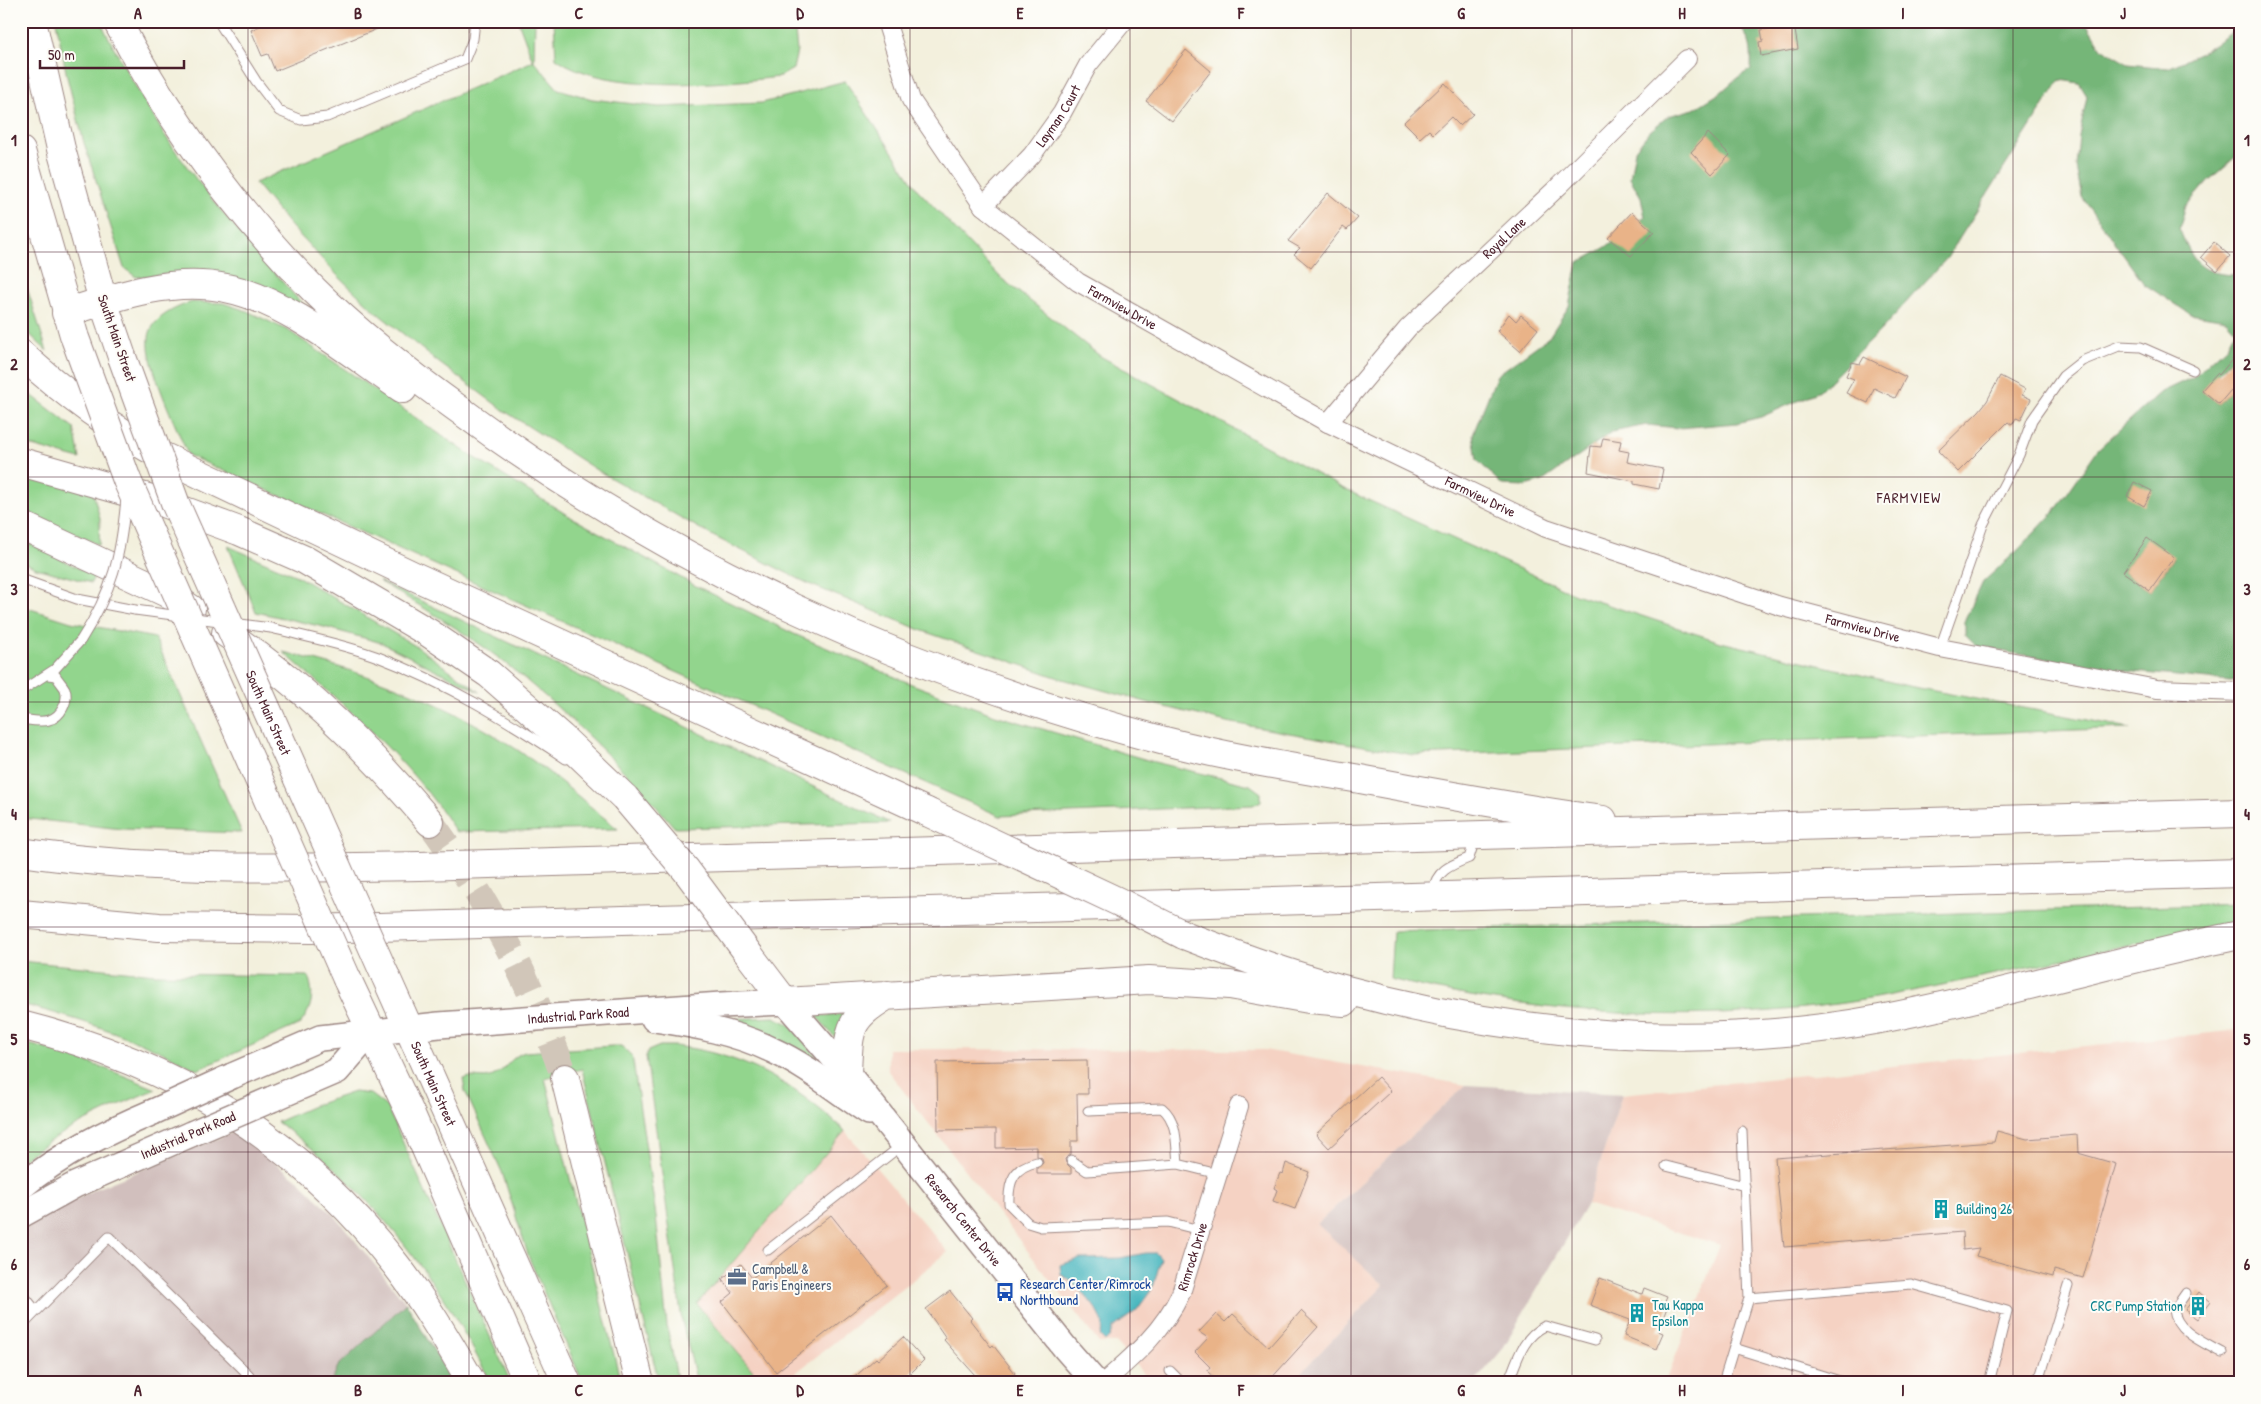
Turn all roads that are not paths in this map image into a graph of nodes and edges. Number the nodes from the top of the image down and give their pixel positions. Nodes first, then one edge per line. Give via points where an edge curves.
1 (32, 21) edge
2 (117, 21) edge
3 (218, 21) edge
4 (475, 21) edge
5 (886, 21) edge
6 (1124, 21) edge
7 (1686, 59) dead end
8 (21, 151) edge
9 (984, 206) junction
10 (103, 301) junction
11 (71, 325) junction
12 (21, 354) edge
13 (2193, 370) dead end
14 (1328, 423) junction
15 (490, 433) junction
16 (21, 462) edge
17 (127, 480) junction
18 (21, 525) edge
19 (21, 579) edge
20 (1940, 648) junction
21 (48, 675) junction
22 (21, 691) edge
23 (2240, 692) edge
24 (21, 719) edge
25 (625, 798) junction
26 (2240, 813) edge
27 (430, 822) tunnel mouth
28 (1642, 832) junction
29 (1476, 836) junction
30 (21, 852) edge
31 (2240, 873) edge
32 (1433, 897) junction
33 (21, 914) edge
34 (2240, 935) edge
35 (889, 994) junction
36 (785, 1002) junction
37 (1434, 1011) junction
38 (612, 1012) junction
39 (21, 1025) edge
40 (409, 1028) junction
41 (371, 1032) junction
42 (847, 1072) junction
43 (564, 1078) tunnel mouth
44 (1239, 1106) dead end
45 (1088, 1111) dead end
46 (1742, 1131) dead end
47 (897, 1135) junction
48 (1071, 1160) dead end
49 (1037, 1162) dead end
50 (1178, 1164) junction
51 (1666, 1166) dead end
52 (1218, 1174) junction
53 (1744, 1186) junction
54 (21, 1187) edge
55 (21, 1215) edge
56 (1200, 1230) junction
57 (768, 1250) dead end
58 (2068, 1286) dead end
59 (21, 1292) edge
60 (2186, 1294) dead end
61 (1749, 1298) junction
62 (36, 1311) junction
63 (21, 1327) edge
64 (1595, 1340) dead end
65 (1734, 1348) junction
66 (2222, 1353) dead end
67 (1170, 1371) dead end
68 (242, 1383) edge
69 (472, 1383) edge
70 (528, 1383) edge
71 (567, 1383) edge
72 (640, 1383) edge
73 (1096, 1383) edge
74 (1103, 1383) edge
75 (1182, 1383) edge
76 (1508, 1383) edge
77 (1723, 1383) edge
78 (1846, 1383) edge
79 (1989, 1383) edge
80 (2033, 1383) edge

1 - 10 main road, South Main Street via 61,149
2 - 15 main road via 178,126 263,236 356,330
3 - 4 lane via 256,81 280,111 302,120 327,117 465,59
5 - 9 street, Farmview Drive via 911,100
6 - 9 street, Layman Court via 1088,65 1062,113 1032,156
7 - 14 street, Royal Lane via 1559,186 1408,328
8 - 11 main road
9 - 14 street, Farmview Drive via 1078,282
10 - 11 main road
10 - 15 main road via 148,290 192,286 226,288 253,296 297,318 454,423
10 - 40 main road, South Main Street, bridge via 176,505
11 - 17 main road, bridge
12 - 37 main road, bridge via 88,409 162,456 1184,935 1287,973
13 - 20 lane via 2141,347 2119,346 2082,361 2063,376 2032,420 2019,454 1983,525
14 - 20 street, Farmview Drive via 1546,528 1780,606
15 - 28 main road via 591,500 744,585 864,640 996,690 1151,737 1238,758 1612,821
16 - 25 main road via 155,500 306,560 429,633 489,674
17 - 21 lane, bridge via 119,556 105,596 81,640
17 - 41 main road, bridge
18 - 27 main road via 167,593 257,654 365,749
19 - 25 lane, bridge via 77,599 271,628 376,656 491,710
20 - 23 street, Farmview Drive via 2157,689
21 - 22 lane
21 - 24 lane via 56,676 65,688 66,702 58,716 48,721
25 - 36 main road, bridge via 696,883
26 - 28 main road
28 - 29 main road
29 - 30 main road via 305,868 155,865
29 - 32 lane via 1469,858 1451,865 1436,878
31 - 32 main road
32 - 33 main road via 311,929 159,927
34 - 37 main road via 1898,1015 1791,1030 1695,1036 1614,1035 1518,1025
35 - 36 main road
35 - 37 main road via 1149,980 1230,986 1309,999
35 - 42 main road via 866,1007 850,1031
36 - 38 main road, Industrial Park Road
36 - 42 main road, Research Center Drive
38 - 40 main road, Industrial Park Road
38 - 47 main road, Research Center Drive via 709,1028 754,1042 794,1062
39 - 69 main road via 68,1036 120,1054 163,1074 222,1106 279,1146 361,1222 434,1319
40 - 41 main road, Industrial Park Road
40 - 71 main road, South Main Street
41 - 54 main road, Industrial Park Road, bridge via 320,1038 232,1076 77,1147
41 - 55 main road, Industrial Park Road, bridge via 338,1071 75,1185
41 - 70 main road via 412,1117
42 - 47 main road, Research Center Drive
43 - 72 main road
44 - 52 street, Rimrock Drive
45 - 50 lane via 1162,1108 1171,1115
46 - 53 lane
47 - 57 lane
47 - 73 main road, Research Center Drive
48 - 50 lane via 1087,1170
49 - 56 lane via 1024,1165 1015,1174 1008,1190 1008,1204 1028,1223 1041,1227 1168,1222
50 - 52 lane
51 - 53 lane
52 - 56 street, Rimrock Drive
53 - 61 lane
56 - 74 street, Rimrock Drive via 1181,1293 1169,1316 1144,1347
58 - 80 lane via 2041,1374
59 - 62 lane
60 - 66 lane via 2174,1310 2176,1321
61 - 65 lane
61 - 79 lane via 1912,1284 2007,1312
62 - 63 lane
62 - 68 lane via 109,1237 249,1375
64 - 76 lane via 1545,1326 1523,1345
65 - 77 lane
65 - 78 lane
67 - 75 lane

